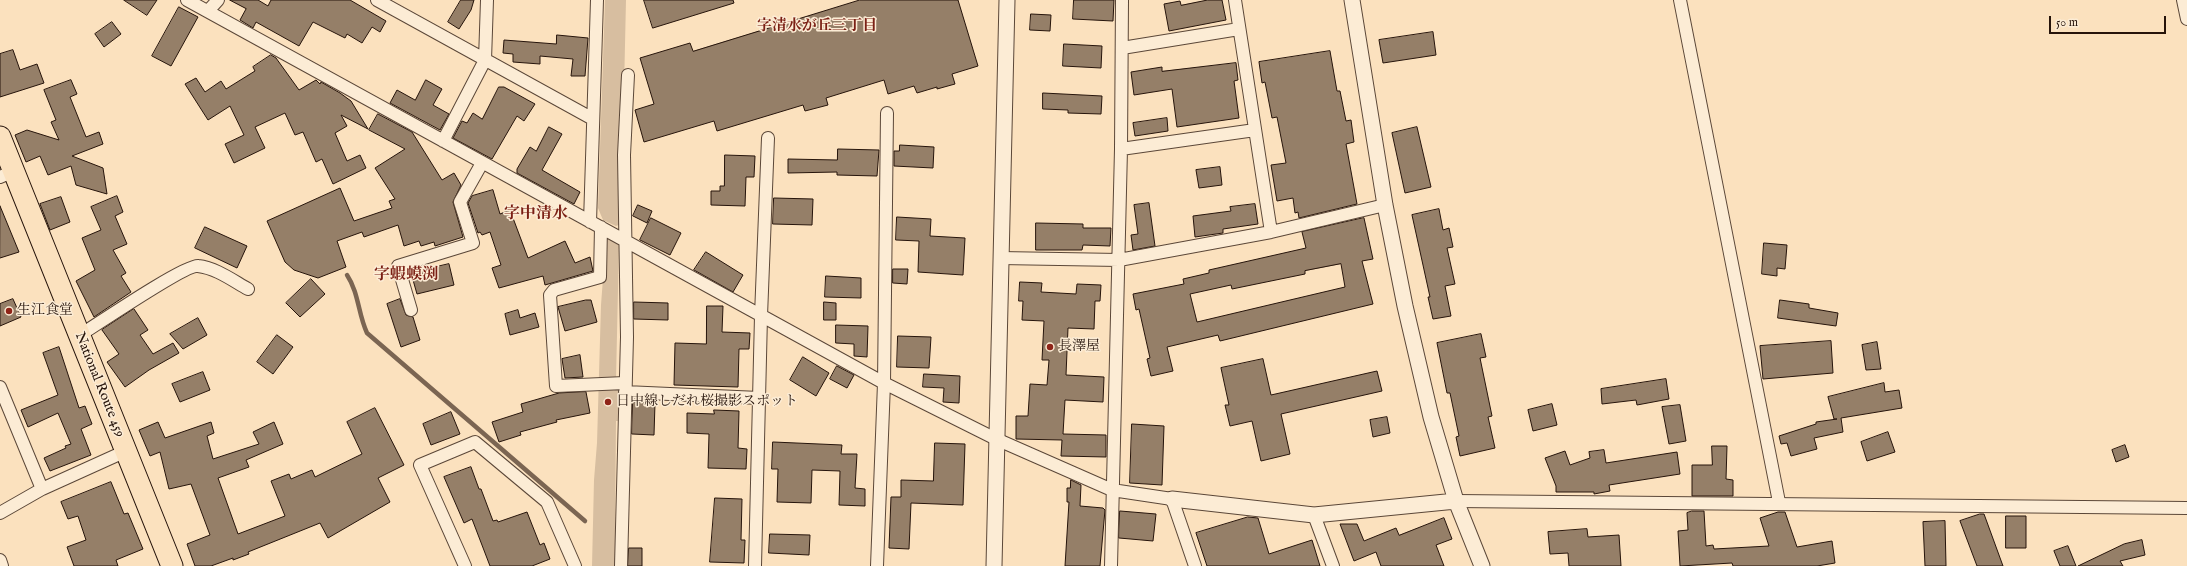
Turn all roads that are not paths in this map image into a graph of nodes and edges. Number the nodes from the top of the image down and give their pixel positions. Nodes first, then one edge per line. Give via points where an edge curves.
1 (187, 0) edge
2 (218, 0) edge
3 (378, 0) edge
4 (487, 0) edge
5 (597, 0) edge
6 (1007, 0) edge
7 (1122, 0) edge
8 (1235, 0) edge
9 (1352, 0) edge
10 (1680, 0) edge
11 (2183, 0) edge
12 (208, 11) junction
13 (2187, 19) edge
14 (1240, 29) junction
15 (1122, 48) junction
16 (485, 60) junction
17 (628, 75) dead end
18 (887, 113) dead end
19 (593, 119) junction
20 (1255, 130) junction
21 (0, 137) edge
22 (768, 138) dead end
23 (442, 141) junction
24 (1121, 149) junction
25 (482, 163) junction
26 (7, 174) edge
27 (1385, 205) junction
28 (595, 225) junction
29 (1270, 232) junction
30 (625, 241) junction
31 (1000, 258) junction
32 (1119, 260) junction
33 (248, 289) dead end
34 (411, 310) dead end
35 (761, 316) junction
36 (80, 335) junction
37 (884, 383) junction
38 (0, 387) edge
39 (625, 388) junction
40 (759, 398) junction
41 (996, 439) junction
42 (126, 451) junction
43 (42, 489) junction
44 (1112, 490) junction
45 (1172, 499) junction
46 (1456, 501) junction
47 (1779, 502) junction
48 (2187, 508) edge
49 (0, 512) edge
50 (1314, 515) junction
51 (0, 560) edge
52 (2, 566) edge
53 (172, 566) edge
54 (466, 566) edge
55 (575, 566) edge
56 (621, 566) edge
57 (755, 566) edge
58 (877, 566) edge
59 (994, 566) edge
60 (1111, 566) edge
61 (1195, 566) edge
62 (1333, 566) edge
63 (1482, 566) edge

1 - 12 street
2 - 12 street
3 - 16 street
4 - 16 street
5 - 19 street
6 - 31 street
7 - 15 street
8 - 14 street
9 - 27 street
10 - 47 street
11 - 13 street
12 - 23 street
14 - 15 street
14 - 20 street
15 - 24 street
16 - 19 street
16 - 23 street
17 - 30 street via 624,155
18 - 37 street
19 - 28 street
20 - 24 street
20 - 29 street
21 - 26 highway, National Route 459
22 - 35 street
23 - 25 street
24 - 32 street
25 - 28 street
25 - 34 street via 460,202 473,243 398,266
26 - 36 highway, National Route 459
27 - 29 street
27 - 46 street via 1429,409
28 - 30 street
28 - 39 street via 600,277 554,290 550,295 556,386
29 - 32 street
30 - 35 street
30 - 39 street
31 - 32 street
31 - 41 street
32 - 44 street
33 - 36 street via 213,269 196,266 169,279
35 - 37 street
35 - 40 street
36 - 42 highway, National Route 459
37 - 41 street
37 - 58 street
38 - 43 street
39 - 40 street
39 - 56 street
40 - 57 street
41 - 44 street
41 - 59 street
42 - 43 street
42 - 53 highway, National Route 459
43 - 49 street
44 - 45 street
44 - 60 street
45 - 50 street
45 - 61 street
46 - 47 street
46 - 50 street
46 - 63 street
47 - 48 street
50 - 62 street
51 - 52 street
54 - 55 street via 420,466 475,442 547,502

